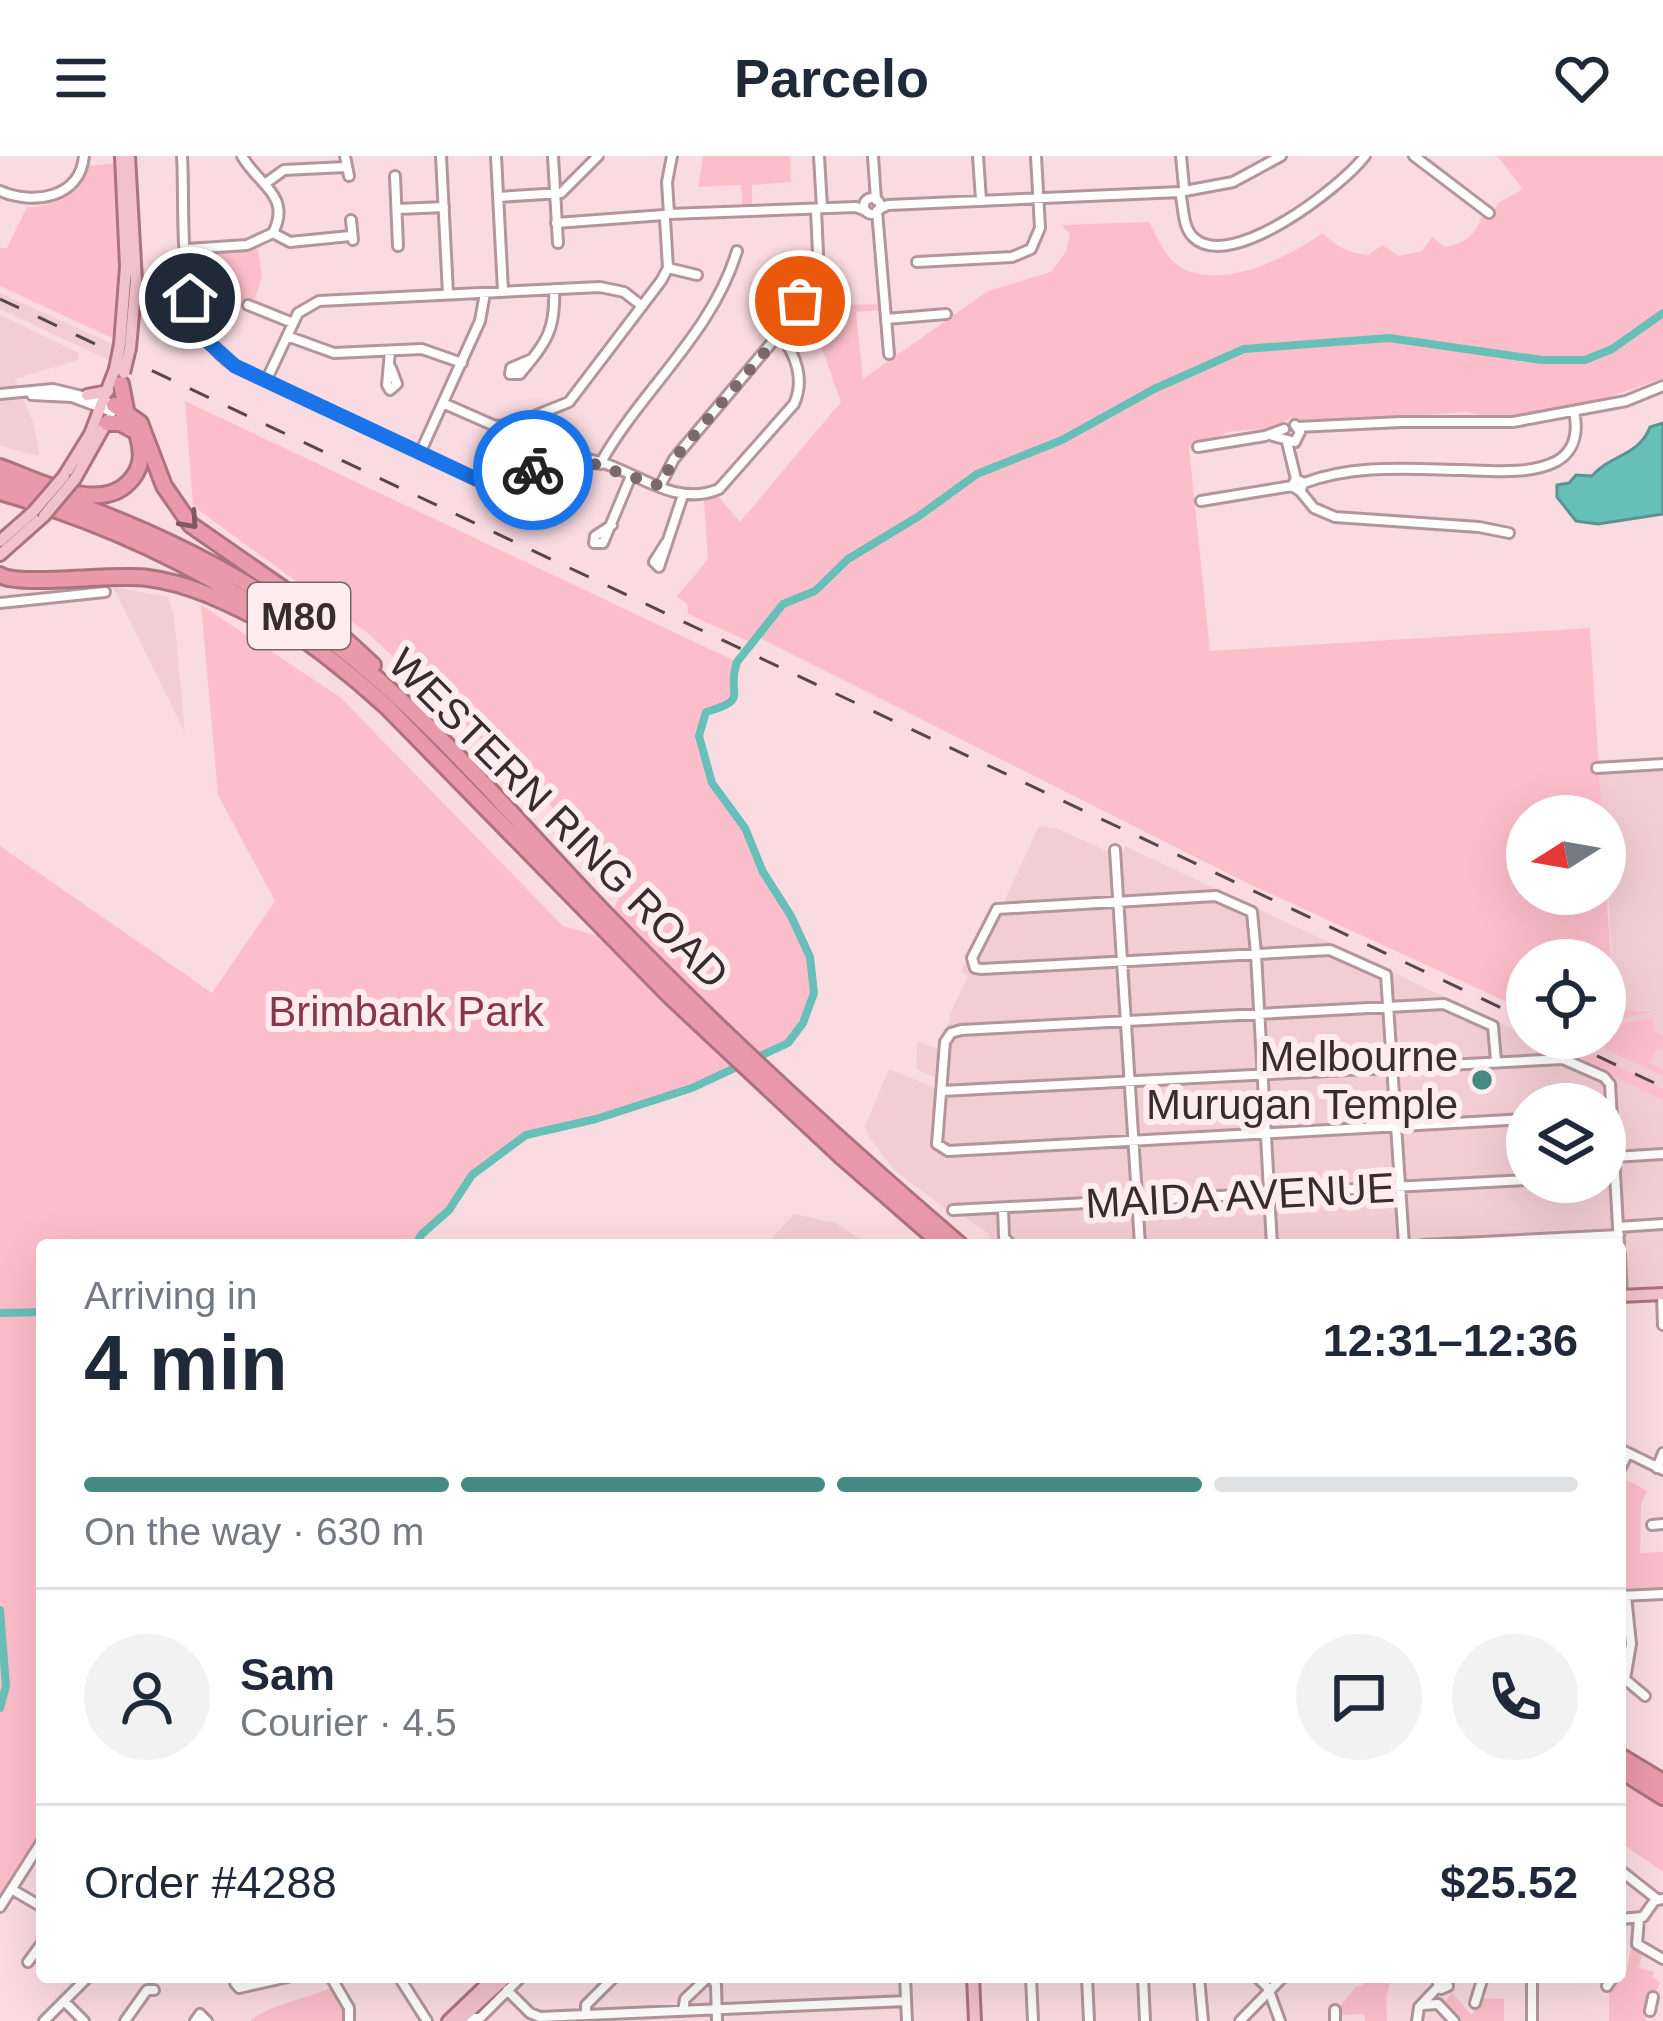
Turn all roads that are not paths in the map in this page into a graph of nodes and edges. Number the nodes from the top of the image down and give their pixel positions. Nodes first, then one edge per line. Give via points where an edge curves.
1 (84, 156) edge
2 (125, 156) edge
3 (182, 156) edge
4 (242, 156) edge
5 (441, 156) edge
6 (496, 156) edge
7 (554, 156) edge
8 (598, 156) edge
9 (672, 156) edge
10 (819, 156) edge
11 (872, 156) edge
12 (977, 156) edge
13 (1036, 156) edge
14 (1181, 156) edge
15 (1281, 156) edge
16 (1365, 156) edge
17 (1414, 156) edge
18 (346, 166) edge
19 (395, 176) dead end
20 (266, 183) junction
21 (1183, 190) junction
22 (0, 191) edge
23 (555, 194) junction
24 (498, 197) junction
25 (1039, 197) junction
26 (981, 200) junction
27 (444, 207) junction
28 (873, 207) junction
29 (397, 209) junction
30 (819, 209) junction
31 (1489, 213) dead end
32 (667, 217) junction
33 (351, 220) dead end
34 (556, 223) junction
35 (273, 233) junction
36 (558, 243) dead end
37 (398, 246) dead end
38 (187, 249) junction
39 (737, 251) dead end
40 (917, 262) dead end
41 (668, 268) junction
42 (814, 268) junction
43 (697, 274) dead end
44 (832, 276) dead end
45 (780, 279) dead end
46 (803, 285) junction
47 (554, 289) junction
48 (503, 291) junction
49 (485, 292) junction
50 (448, 294) junction
51 (642, 306) junction
52 (263, 311) dead end
53 (946, 314) dead end
54 (886, 319) junction
55 (293, 323) junction
56 (780, 335) junction
57 (287, 336) junction
58 (390, 350) junction
59 (889, 354) dead end
60 (532, 359) dead end
61 (462, 363) junction
62 (391, 368) dead end
63 (266, 381) junction
64 (1663, 386) edge
65 (0, 397) edge
66 (109, 399) junction
67 (445, 404) junction
68 (1574, 411) junction
69 (1265, 436) junction
70 (1293, 437) junction
71 (1198, 448) dead end
72 (420, 453) junction
73 (600, 464) junction
74 (0, 467) edge
75 (631, 476) junction
76 (0, 478) edge
77 (1298, 485) junction
78 (660, 486) junction
79 (0, 492) edge
80 (683, 495) junction
81 (1201, 502) dead end
82 (39, 514) junction
83 (1349, 519) junction
84 (612, 525) dead end
85 (1349, 530) dead end
86 (1496, 530) junction
87 (1509, 533) dead end
88 (0, 541) edge
89 (1492, 541) dead end
90 (667, 543) dead end
91 (0, 555) edge
92 (0, 575) edge
93 (68, 577) junction
94 (0, 587) edge
95 (105, 592) dead end
96 (0, 603) edge
97 (324, 654) junction
98 (454, 753) junction
99 (1663, 764) edge
100 (1597, 768) dead end
101 (1115, 850) dead end
102 (1120, 901) junction
103 (612, 930) junction
104 (1256, 954) junction
105 (1124, 961) junction
106 (1390, 1007) junction
107 (1259, 1013) junction
108 (1127, 1021) junction
109 (1496, 1060) junction
110 (1394, 1067) junction
111 (1262, 1073) junction
112 (1130, 1080) junction
113 (1609, 1083) edge
114 (942, 1090) junction
115 (1506, 1120) edge
116 (1397, 1126) junction
117 (1266, 1133) junction
118 (1134, 1140) junction
119 (1663, 1154) edge
120 (1626, 1156) edge
121 (1506, 1181) edge
122 (1400, 1186) junction
123 (1269, 1193) junction
124 (1137, 1200) junction
125 (1614, 1203) edge
126 (1003, 1208) junction
127 (953, 1210) dead end
128 (915, 1218) junction
129 (1663, 1224) edge
130 (1619, 1236) edge
131 (929, 1239) edge
132 (937, 1239) edge
133 (950, 1239) edge
134 (960, 1239) edge
135 (1006, 1239) edge
136 (1140, 1239) edge
137 (1272, 1239) edge
138 (1404, 1239) edge
139 (1553, 1239) edge
140 (1662, 1294) edge
141 (1626, 1296) edge
142 (1663, 1325) edge
143 (1626, 1452) edge
144 (1663, 1453) edge
145 (1660, 1469) edge
146 (1663, 1524) edge
147 (1652, 1525) dead end
148 (1663, 1594) edge
149 (1626, 1596) edge
150 (1626, 1617) edge
151 (1626, 1663) edge
152 (1626, 1680) edge
153 (1645, 1696) dead end
154 (1626, 1760) edge
155 (1626, 1774) edge
156 (1663, 1782) edge
157 (1658, 1797) edge
158 (36, 1853) edge
159 (1626, 1875) edge
160 (14, 1890) junction
161 (1659, 1901) edge
162 (36, 1903) edge
163 (0, 1907) edge
164 (1639, 1918) junction
165 (1626, 1919) edge
166 (36, 1951) edge
167 (1663, 1959) edge
168 (28, 1962) dead end
169 (82, 1983) edge
170 (334, 1983) edge
171 (401, 1983) edge
172 (489, 1983) edge
173 (608, 1983) edge
174 (703, 1983) edge
175 (714, 1983) edge
176 (905, 1983) edge
177 (974, 1983) edge
178 (1031, 1983) edge
179 (1087, 1983) edge
180 (1143, 1983) edge
181 (1200, 1983) edge
182 (1263, 1983) edge
183 (1277, 1983) edge
184 (1439, 1983) edge
185 (1481, 1983) edge
186 (1532, 1983) edge
187 (507, 1984) edge
188 (1267, 1994) junction
189 (64, 2001) junction
190 (906, 2001) junction
191 (1475, 2003) dead end
192 (1652, 2004) dead end
193 (140, 2005) dead end
194 (1421, 2005) junction
195 (716, 2009) junction
196 (1663, 2009) edge
197 (683, 2011) junction
198 (586, 2015) junction
199 (456, 2020) edge
200 (477, 2020) edge
201 (44, 2021) edge
202 (84, 2021) edge
203 (125, 2021) edge
204 (195, 2021) edge
205 (207, 2021) edge
206 (349, 2021) edge
207 (425, 2021) edge
208 (717, 2021) edge
209 (907, 2021) edge
210 (975, 2021) edge
211 (1033, 2021) edge
212 (1089, 2021) edge
213 (1145, 2021) edge
214 (1203, 2021) edge
215 (1240, 2021) edge
216 (1280, 2021) edge
217 (1417, 2021) edge
218 (1454, 2021) edge
219 (1532, 2021) edge

1 - 22 street via 77,178 52,196 34,201
2 - 66 main road, bridge via 125,346
3 - 38 street
4 - 20 street
5 - 27 street
6 - 24 street
7 - 23 street
8 - 23 street
9 - 32 street
10 - 30 street
11 - 28 street
12 - 26 street
13 - 25 street
14 - 21 street
15 - 21 street via 1233,182
16 - 21 street via 1302,212 1232,242 1196,240
17 - 31 street
18 - 20 street via 284,170
19 - 29 street
20 - 35 street via 280,212
21 - 25 street
23 - 24 street
23 - 34 street
24 - 48 street
25 - 26 street
25 - 40 street via 1039,234 1026,252
26 - 28 street
27 - 29 street
27 - 50 street
28 - 30 street
28 - 54 street
29 - 37 street
30 - 32 street
30 - 42 street
32 - 34 street
32 - 41 street
33 - 35 street via 351,238 290,242
34 - 36 street
35 - 38 street via 247,245
38 - 63 street via 190,304 202,334 224,359
39 - 73 street via 708,314
41 - 43 street
41 - 51 street
42 - 44 street
42 - 46 street
45 - 46 street
46 - 56 street
47 - 48 street
47 - 51 street via 612,288
47 - 60 street via 554,326
48 - 49 street
49 - 50 street
49 - 61 street
50 - 55 street via 319,301
51 - 67 street via 568,403 495,426
52 - 55 street
53 - 54 street
54 - 59 street
55 - 57 street
56 - 78 street
56 - 80 street via 798,370 794,404 719,489
57 - 58 street via 334,353
57 - 63 street
58 - 61 street via 429,349
58 - 62 street
61 - 67 street
63 - 72 street
64 - 68 street
65 - 66 street via 46,388
66 - 74 highway via 141,451 129,483 109,495 85,495
66 - 82 main road, bridge via 69,478
66 -> 98 highway via 144,430 164,486 191,525 329,622
67 - 72 street
68 - 70 street via 1513,422 1324,428
68 - 77 street via 1572,445 1545,465 1347,471
69 - 70 street
69 - 70 street via 1284,429
69 - 71 street
70 - 77 street
72 - 73 street via 486,481 576,458
73 - 75 street
75 - 78 street
75 - 84 street
76 - 98 highway, WESTERN RING ROAD / M80 via 118,518 235,575 338,646
77 - 81 street
77 - 83 street via 1324,514
78 - 80 street
79 - 97 highway, WESTERN RING ROAD / M80 via 163,553 248,599
80 - 90 street
82 - 88 main road
82 - 91 main road
83 - 85 street
83 - 86 street
86 - 87 street
86 - 89 street
92 - 93 highway via 15,582
93 - 94 highway
93 - 97 highway via 125,575 191,588
95 - 96 street
97 - 103 highway, WESTERN RING ROAD / M80 via 388,707
98 - 103 highway, WESTERN RING ROAD / M80
99 - 100 street
101 - 102 street
102 - 104 street via 1216,896 1253,914
102 - 105 street
102 - 105 street via 997,909 972,958 973,967
103 - 128 highway, WESTERN RING ROAD / M80
103 - 128 highway, WESTERN RING ROAD / M80 via 859,1179
104 - 105 street
104 - 106 street via 1332,950 1388,978
104 - 107 street
105 - 108 street
106 - 107 street
106 - 109 street via 1448,1004 1488,1022
106 - 110 street
107 - 108 street
107 - 111 street
108 - 112 street
108 - 114 street via 961,1030 949,1035
109 - 110 street
109 - 113 street via 1560,1058
110 - 111 street
110 - 116 street
111 - 112 street
111 - 117 street
112 - 114 street
112 - 118 street
114 - 118 street via 939,1148
115 - 116 street
116 - 117 street
116 - 122 street
117 - 118 street
117 - 123 street
118 - 124 street
119 - 120 street
121 - 122 street, MAIDA AVENUE
122 - 123 street, MAIDA AVENUE
122 - 138 street
123 - 124 street, MAIDA AVENUE
123 - 137 street
124 - 126 street, MAIDA AVENUE
124 - 136 street
125 - 130 street
126 - 127 street, MAIDA AVENUE
126 - 135 street
128 - 131 highway
128 - 132 highway, WESTERN RING ROAD / M80
128 - 133 highway, WESTERN RING ROAD / M80
128 - 134 highway
129 - 130 street
130 - 139 street
140 - 141 main road
140 - 142 street
143 - 145 street
144 - 145 street
146 - 147 street
148 - 149 street
150 - 151 street
152 - 153 street
154 - 156 highway
155 - 157 highway
158 - 160 street
159 - 161 street
160 - 162 street
160 - 163 street
161 - 164 street
164 - 165 street
164 - 167 street via 1637,1944
166 - 168 street
169 - 189 street
170 - 206 street
171 - 207 street
172 - 199 main road
173 - 198 street
174 - 197 street
175 - 195 street
176 - 190 street
177 - 210 main road
178 - 211 street
179 - 212 street
180 - 213 street
181 - 214 street
182 - 188 street
183 - 188 street
184 - 194 street
185 - 191 street
186 - 219 street
187 - 198 street via 536,2017
187 - 199 main road
187 - 200 street
188 - 215 street
188 - 216 street
189 - 201 street
189 - 202 street
190 - 195 street
190 - 209 street
192 - 196 street
193 - 203 street
194 - 217 street
194 - 218 street via 1438,2004
195 - 197 street
195 - 208 street
197 - 198 street
199 - 200 street
204 - 205 street via 200,2014

